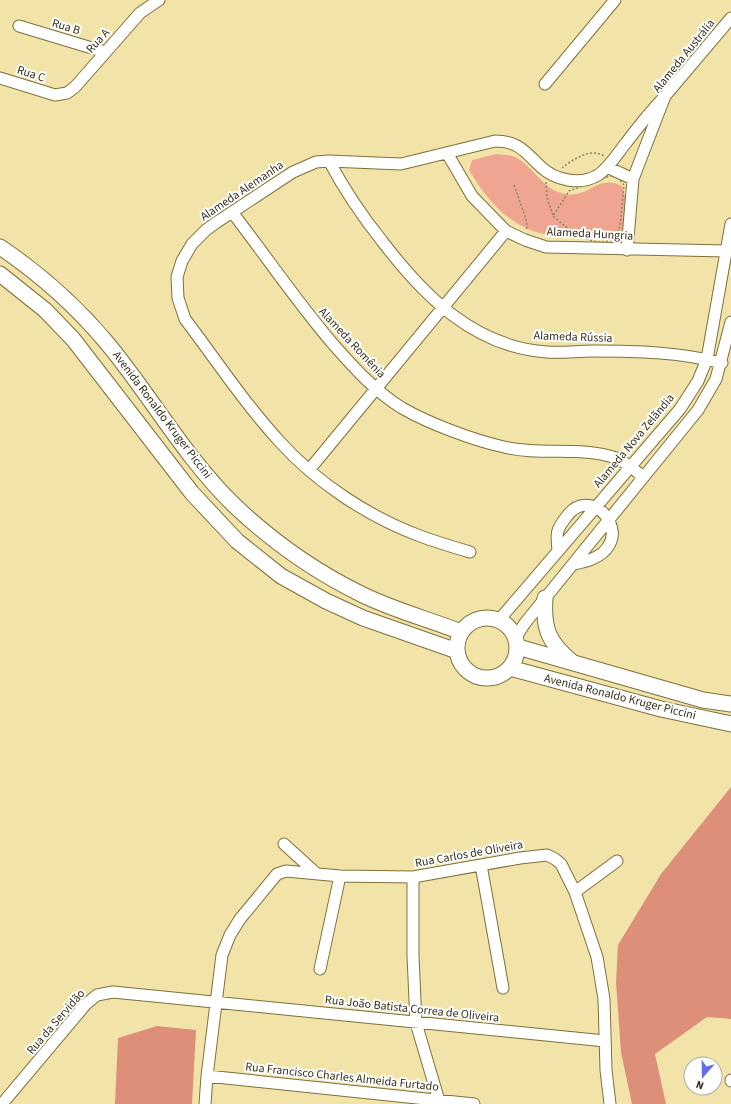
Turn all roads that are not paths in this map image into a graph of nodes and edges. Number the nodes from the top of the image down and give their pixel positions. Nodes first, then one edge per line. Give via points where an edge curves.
1 (159, 0) edge
2 (615, 0) edge
3 (731, 18) edge
4 (19, 26) dead end
5 (727, 32) edge
6 (105, 52) junction
7 (0, 78) edge
8 (545, 84) dead end
9 (55, 96) joint
10 (665, 96) junction
11 (447, 153) junction
12 (329, 161) junction
13 (608, 167) junction
14 (633, 179) junction
15 (232, 212) junction
16 (731, 224) edge
17 (506, 230) junction
18 (0, 246) edge
19 (627, 250) junction
20 (726, 251) junction
21 (0, 274) edge
22 (442, 308) junction
23 (731, 322) edge
24 (707, 359) junction
25 (722, 363) junction
26 (376, 389) junction
27 (631, 466) junction
28 (309, 470) junction
29 (643, 477) junction
30 (596, 507) junction
31 (609, 519) junction
32 (558, 550) junction
33 (470, 552) dead end
34 (573, 564) junction
35 (545, 598) junction
36 (499, 620) junction
37 (461, 632) junction
38 (517, 642) junction
39 (457, 651) junction
40 (575, 664) junction
41 (510, 668) junction
42 (731, 704) edge
43 (731, 724) edge
44 (284, 844) dead end
45 (617, 861) dead end
46 (481, 865) junction
47 (316, 874) junction
48 (340, 876) junction
49 (413, 877) junction
50 (575, 892) junction
51 (320, 969) dead end
52 (503, 988) dead end
53 (218, 1002) junction
54 (416, 1023) junction
55 (605, 1041) junction
56 (207, 1076) junction
57 (440, 1102) edge
58 (2, 1104) edge
59 (206, 1104) edge
60 (474, 1104) edge
61 (610, 1104) edge

1 - 6 street, Rua A via 140,13
2 - 8 street
3 - 5 street, Alameda Austrália
4 - 6 street, Rua B
5 - 10 street, Alameda Austrália
6 - 9 street, Rua A via 75,87 67,93
7 - 9 street, Rua C
10 - 13 street, Alameda Alemanha
10 - 14 street, Alameda Austrália
11 - 12 street, Alameda Alemanha via 401,164
11 - 13 street, Alameda Alemanha via 495,141 509,141 519,146 548,174 561,179 580,181 597,176
11 - 17 street, Alameda Hungria via 472,196
12 - 15 street, Alameda Alemanha via 316,162 293,172
12 - 22 street, Alameda Rússia via 338,179 371,227 406,272
13 - 14 street
14 - 19 street, Alameda Austrália
15 - 26 street, Alameda Romênia via 309,316 350,364
15 - 28 street, Alameda Alemanha via 206,230 192,244 182,261 177,277 178,298 185,319 254,412 280,443
16 - 20 street, Alameda Nova Zelãndia
17 - 19 street, Alameda Hungria via 546,247
17 - 22 street
18 - 37 main road, Avenida Ronaldo Kruger Piccini via 59,292 107,343 193,459 233,504 265,534 302,560 361,594
19 - 20 street, Alameda Hungria
20 - 24 street, Alameda Nova Zelãndia
21 - 39 main road, Avenida Ronaldo Kruger Piccini via 45,310 73,339 192,493 238,541 281,576 326,601 363,618
22 - 24 street, Alameda Rússia via 462,323 519,347 547,352 668,353
22 - 26 street
23 - 25 street
24 - 25 street, Alameda Rússia
24 - 27 street, Alameda Nova Zelãndia via 698,381 680,409
25 - 29 street via 698,410
26 - 27 street, Alameda Romênia via 402,408 461,434 498,445 554,453 593,453 616,458
26 - 28 street
27 - 29 street, Alameda Romênia
27 - 30 street, Alameda Nova Zelãndia
28 - 33 street, Alameda Alemanha via 336,491 378,516 419,536
29 - 31 street
30 - 31 street
30 - 32 street, Alameda Nova Zelãndia
30 - 32 street via 579,506 570,512 558,528
31 - 34 street
31 - 34 street via 613,531 606,550 588,562
32 - 36 street, Alameda Nova Zelãndia
34 - 35 street
35 - 38 street
35 - 40 main road via 547,630 551,640 557,649
36 - 37 main road via 478,619
36 - 38 main road via 512,630
37 - 39 main road
38 - 40 main road, Avenida Ronaldo Kruger Piccini
38 - 41 main road via 517,655
39 - 41 main road via 466,669 479,676 493,677
40 - 42 main road, Avenida Ronaldo Kruger Piccini via 703,700
41 - 43 main road, Avenida Ronaldo Kruger Piccini via 661,709
44 - 47 street
45 - 50 street
46 - 49 street, Rua Carlos de Oliveira
46 - 50 street, Rua Carlos de Oliveira via 547,855 561,864
46 - 52 street
47 - 48 street, Rua Carlos de Oliveira
47 - 53 street, Rua Carlos de Oliveira via 281,872 240,919 222,955
48 - 49 street, Rua Carlos de Oliveira
48 - 51 street
49 - 54 street
50 - 55 street, Rua Carlos de Oliveira via 597,957 604,999
53 - 54 street, Rua João Batista Correa de Oliveira
53 - 56 street
53 - 58 street, Rua da Servidão via 113,992 97,995 86,1004
54 - 55 street, Rua João Batista Correa de Oliveira
54 - 57 street
55 - 61 street, Rua Carlos de Oliveira
56 - 57 street, Rua Francisco Charles Almeida Furtado
56 - 59 street
57 - 60 street, Rua Francisco Charles Almeida Furtado

